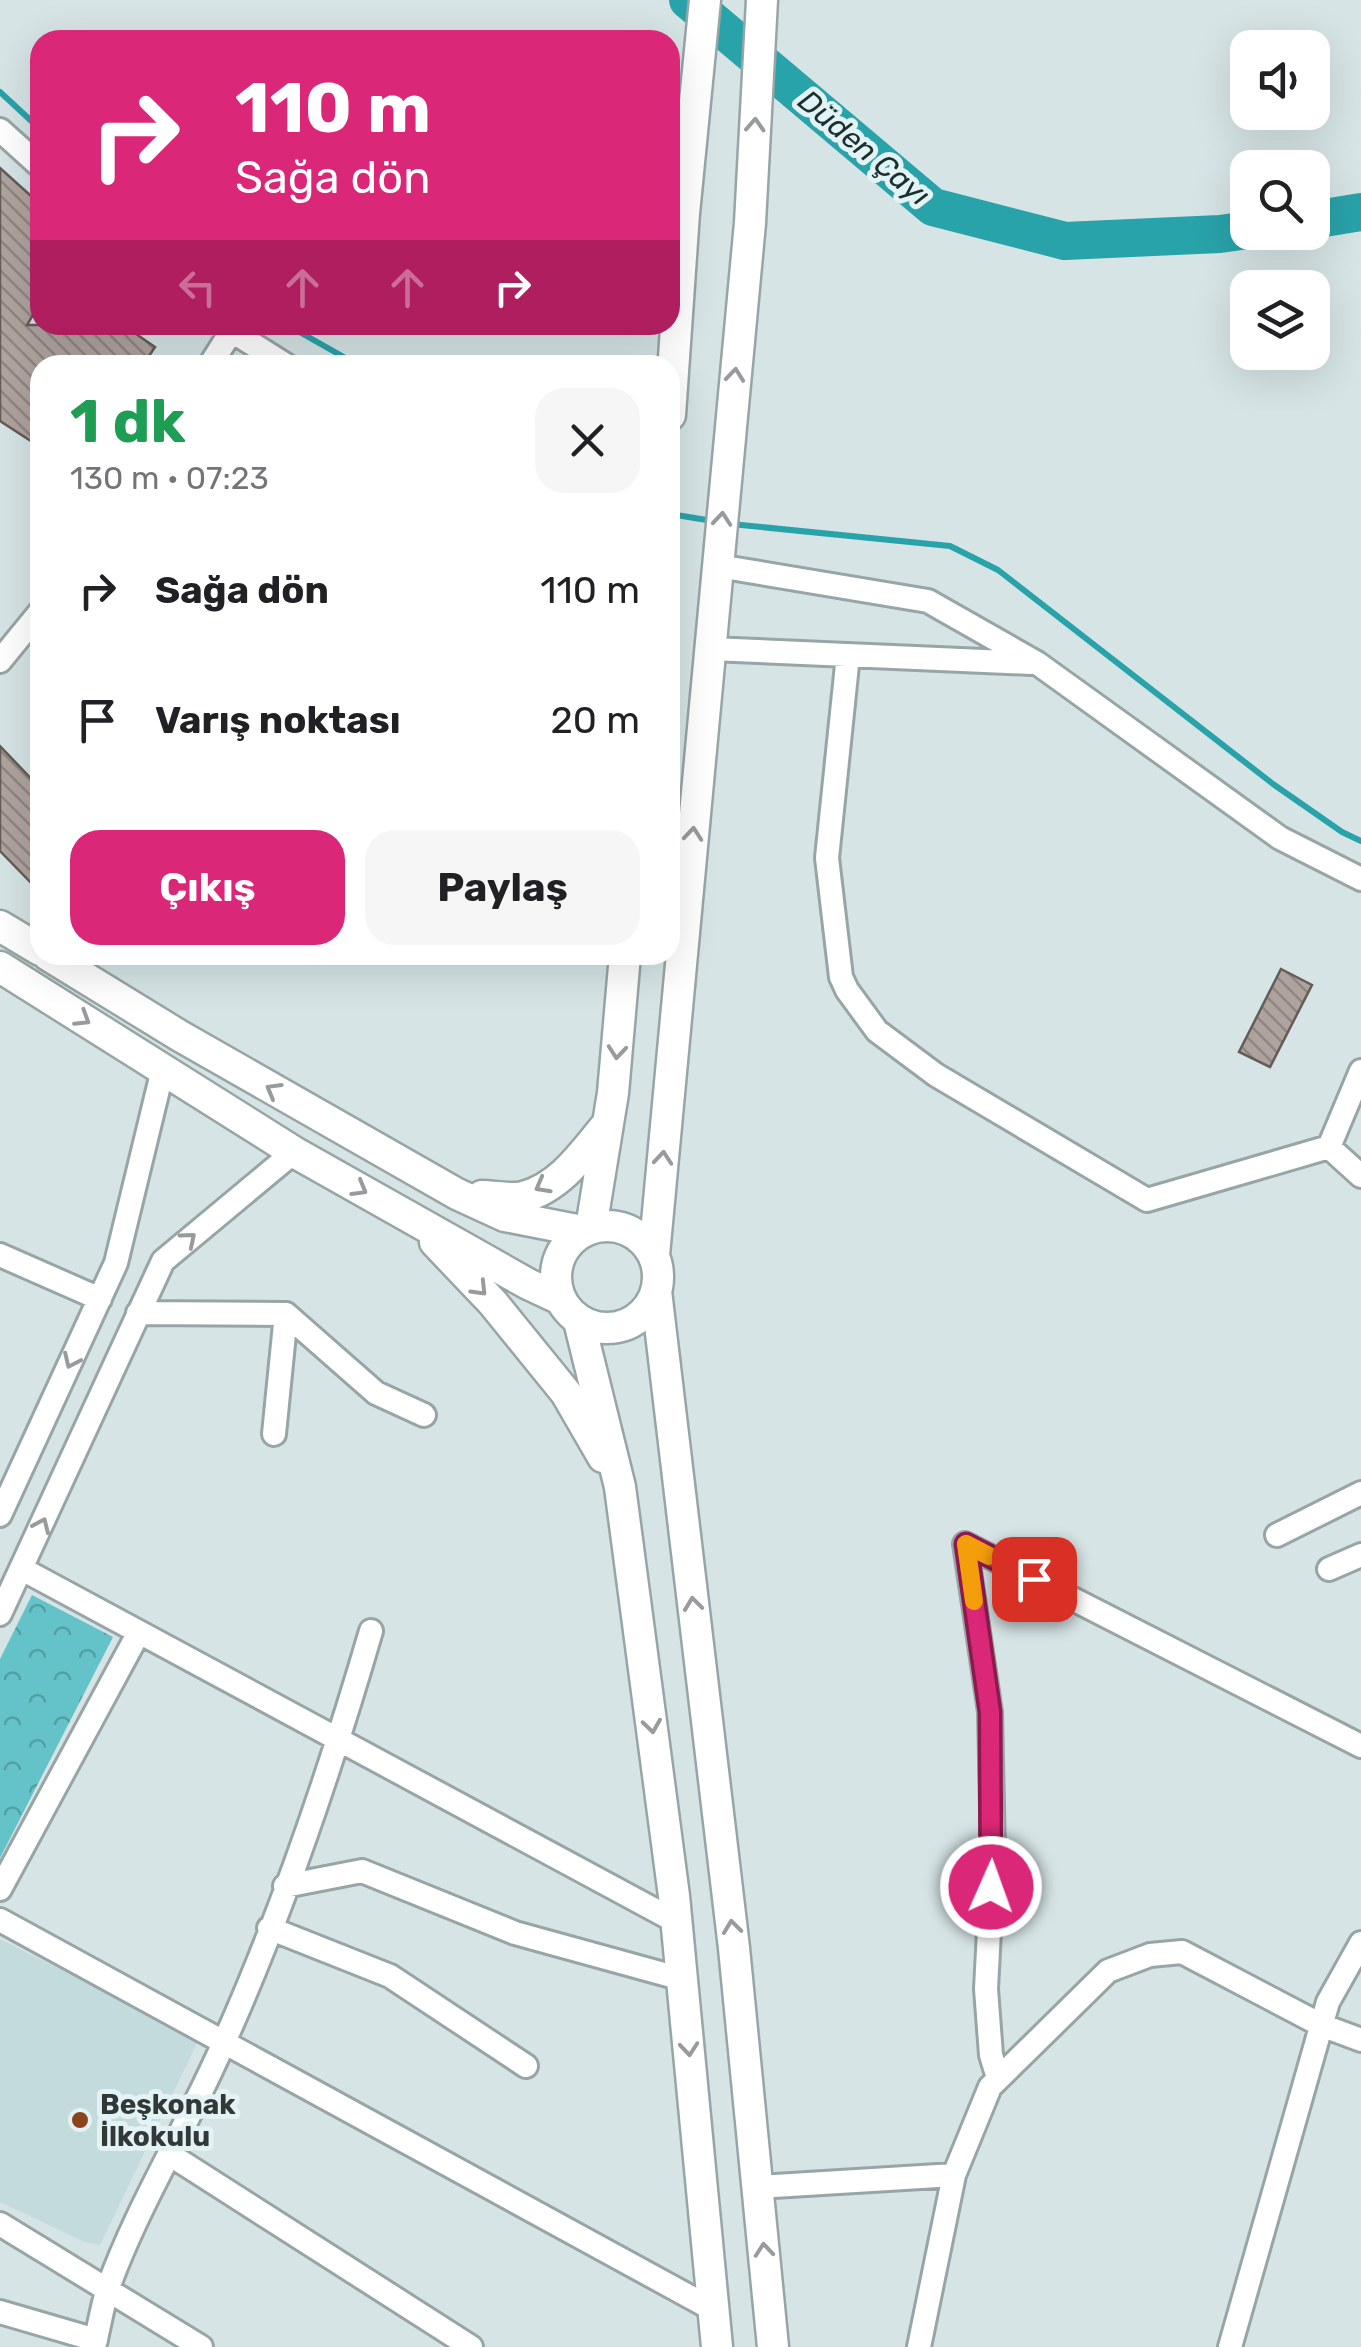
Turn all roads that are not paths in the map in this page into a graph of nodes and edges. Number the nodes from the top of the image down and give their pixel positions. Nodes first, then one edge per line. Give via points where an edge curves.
1 (706, 0) edge
2 (762, 0) edge
3 (0, 130) edge
4 (30, 157) edge
5 (680, 271) edge
6 (236, 335) edge
7 (269, 355) edge
8 (718, 566) junction
9 (30, 624) edge
10 (710, 649) junction
11 (848, 655) junction
12 (0, 661) edge
13 (1036, 663) junction
14 (1361, 879) edge
15 (0, 926) edge
16 (30, 944) edge
17 (64, 965) edge
18 (624, 965) edge
19 (0, 967) edge
20 (163, 1069) junction
21 (1361, 1071) edge
22 (606, 1126) junction
23 (1330, 1147) junction
24 (294, 1152) junction
25 (1361, 1176) edge
26 (457, 1194) junction
27 (412, 1218) junction
28 (586, 1230) junction
29 (0, 1255) edge
30 (654, 1255) junction
31 (656, 1291) junction
32 (100, 1299) junction
33 (570, 1310) junction
34 (138, 1313) junction
35 (286, 1314) junction
36 (424, 1414) dead end
37 (274, 1434) dead end
38 (620, 1487) junction
39 (1361, 1493) edge
40 (0, 1516) edge
41 (1276, 1536) dead end
42 (1361, 1556) edge
43 (22, 1569) junction
44 (1329, 1570) dead end
45 (0, 1614) edge
46 (370, 1631) dead end
47 (138, 1634) junction
48 (338, 1741) junction
49 (1361, 1746) edge
50 (284, 1886) junction
51 (0, 1889) edge
52 (0, 1920) edge
53 (677, 1922) junction
54 (269, 1928) junction
55 (1361, 1943) edge
56 (682, 1979) junction
57 (1321, 2025) junction
58 (225, 2040) junction
59 (1361, 2040) edge
60 (526, 2066) dead end
61 (998, 2078) junction
62 (169, 2154) junction
63 (954, 2175) junction
64 (758, 2187) junction
65 (0, 2224) edge
66 (108, 2288) junction
67 (714, 2310) junction
68 (0, 2312) edge
69 (95, 2344) edge
70 (201, 2347) edge
71 (472, 2347) edge
72 (717, 2347) edge
73 (773, 2347) edge
74 (919, 2347) edge
75 (1230, 2347) edge

1 - 5 main road
8 -> 2 main road via 750,222
3 - 4 street
6 - 7 street
8 - 10 main road
8 - 13 street via 928,601
9 - 12 street
10 - 11 street
30 -> 10 main road
11 - 13 street
11 - 23 street via 826,858 841,977 877,1032 936,1075 1147,1200
13 - 14 street via 1280,838
15 - 16 main road
26 -> 17 main road
18 -> 22 main road
19 -> 20 main road
20 - 24 main road
20 - 32 street via 116,1263
21 - 23 street
22 -> 26 main road via 550,1185 521,1198
22 - 28 main road
23 - 25 street
24 -> 27 main road
34 -> 24 street via 163,1261
26 - 28 main road via 505,1216
27 - 33 main road
27 -> 38 main road via 566,1393
28 - 30 main road via 631,1231
28 - 33 main road via 570,1241 556,1268
29 - 32 street
30 - 31 main road
31 - 33 main road via 625,1325 610,1328
64 -> 31 main road
32 -> 40 street
33 - 38 main road
34 - 35 street
43 -> 34 street
35 - 36 street via 376,1393
35 - 37 street
38 -> 53 main road
39 - 41 street
42 - 44 street
43 - 45 street
43 - 47 street
46 - 48 street
47 - 48 street
47 - 51 street
48 - 50 street
48 - 53 street
49 - 61 street via 966,1544 990,1712 993,1853 986,1988
50 - 54 street
50 - 56 street via 362,1871 514,1933
52 - 58 street
53 - 56 main road
54 - 58 street
54 - 60 street via 390,1976
55 - 57 street
56 -> 67 main road
57 - 59 street
57 - 61 street via 1182,1952 1150,1954 1108,1971
57 - 75 street
58 - 62 street
58 - 67 street
61 - 63 street
62 - 66 street
62 - 71 street
63 - 64 street
63 - 74 street
73 -> 64 main road
65 - 66 street
66 - 69 street
66 - 70 street
67 - 72 main road
68 - 69 street

